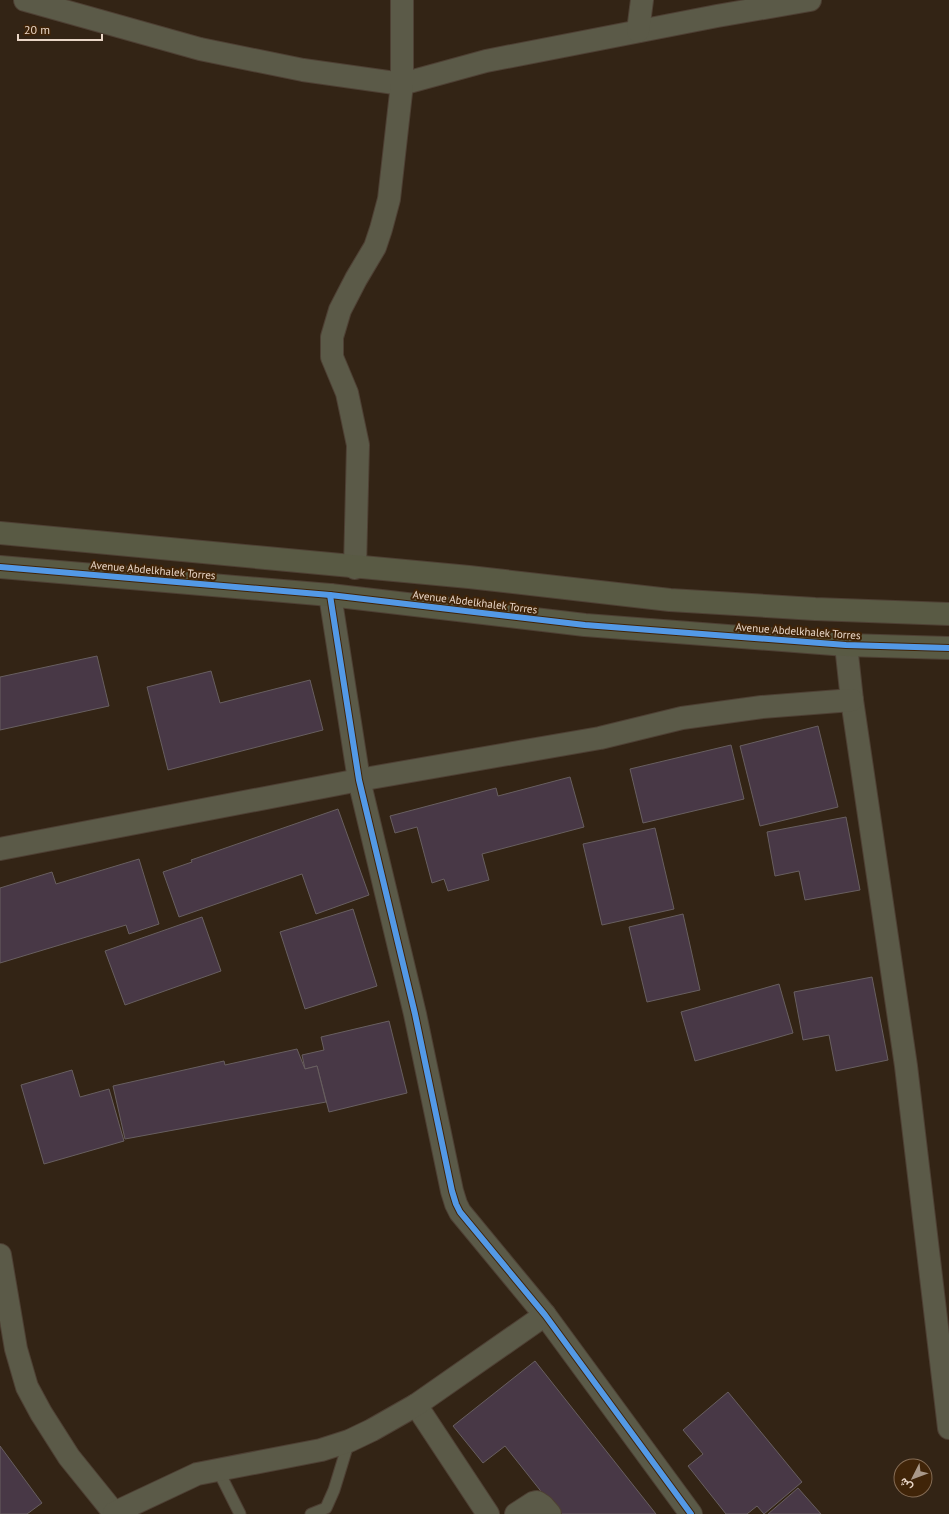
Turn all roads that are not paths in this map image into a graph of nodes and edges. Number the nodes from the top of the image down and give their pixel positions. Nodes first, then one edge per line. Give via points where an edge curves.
1 (25, 0) edge
2 (402, 0) edge
3 (642, 0) edge
4 (810, 0) edge
5 (638, 31) junction
6 (402, 84) junction
7 (0, 533) edge
8 (0, 567) edge
9 (355, 568) junction
10 (330, 595) junction
11 (949, 614) edge
12 (846, 645) junction
13 (949, 648) edge
14 (852, 700) junction
15 (360, 780) junction
16 (0, 849) edge
17 (0, 1255) edge
18 (545, 1314) junction
19 (416, 1405) junction
20 (949, 1428) edge
21 (349, 1440) junction
22 (218, 1470) junction
23 (114, 1514) edge
24 (240, 1514) edge
25 (311, 1514) edge
26 (488, 1514) edge
27 (516, 1514) edge
28 (550, 1514) edge
29 (691, 1514) edge

1 - 6 street via 200,49 303,70
2 - 6 street
3 - 5 street
4 - 5 street
5 - 6 street via 486,61
6 - 9 street via 389,199 381,229 375,247 340,310 332,337 332,357 347,393 358,445
7 - 9 street, Avenue Abdelkhalek Torres
8 - 10 street, Avenue Abdelkhalek Torres
9 - 11 street, Avenue Abdelkhalek Torres via 469,577 670,600
10 - 12 street, Avenue Abdelkhalek Torres via 585,625
10 - 15 street
12 - 13 street, Avenue Abdelkhalek Torres
12 - 14 street
14 - 15 street via 697,715 600,738
14 - 20 street via 906,1066
15 - 16 street
15 - 18 street via 456,1204 469,1224
17 - 23 street via 16,1349 27,1387 69,1457
18 - 19 street
18 - 29 street
19 - 21 street
19 - 26 street
21 - 22 street via 321,1450
21 - 25 lane via 326,1508
22 - 23 street via 197,1474
22 - 24 lane
27 - 28 street via 537,1502

